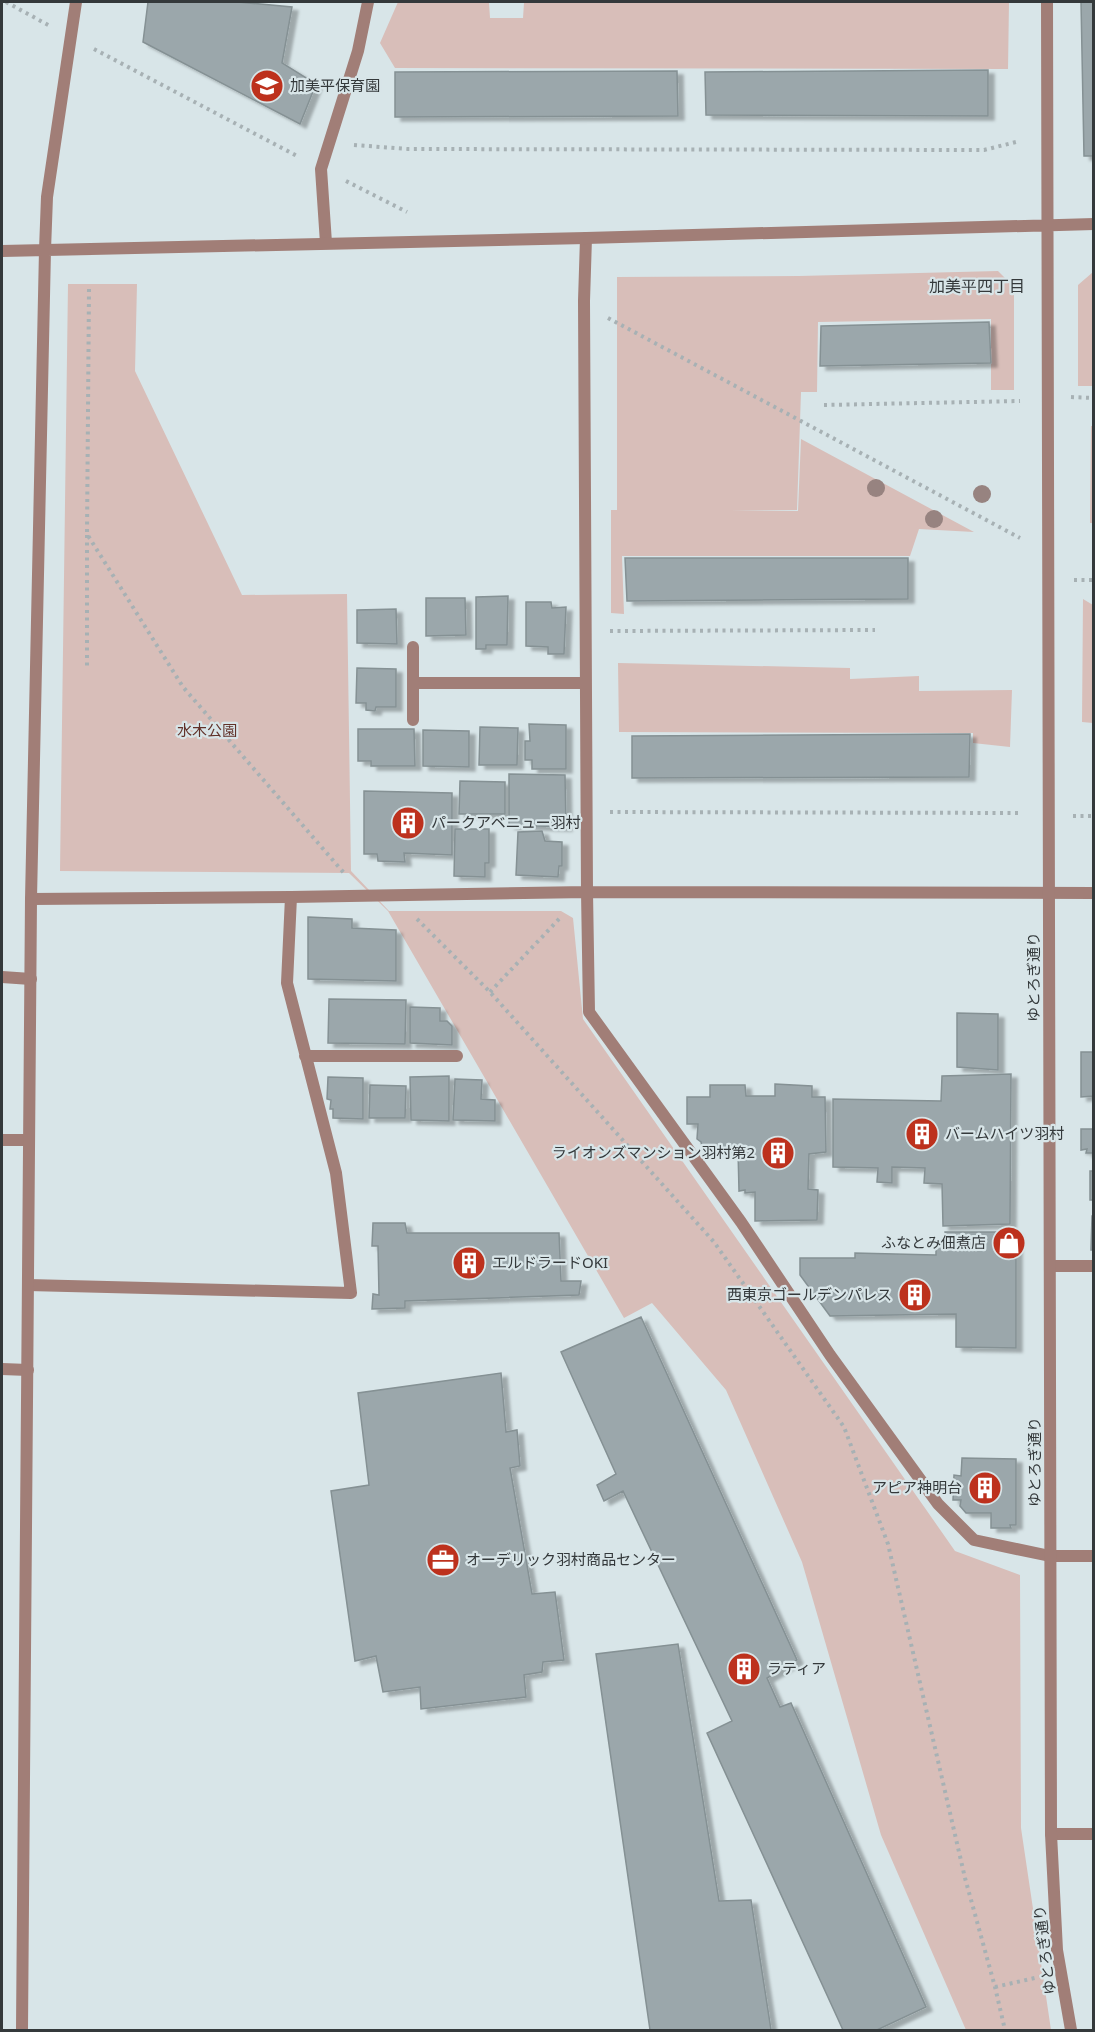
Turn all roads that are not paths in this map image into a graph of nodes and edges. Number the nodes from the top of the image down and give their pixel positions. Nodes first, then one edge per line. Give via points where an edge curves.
1 (76, 2) edge
2 (368, 2) edge
3 (1047, 2) edge
4 (1094, 224) edge
5 (1047, 225) junction
6 (586, 238) junction
7 (326, 243) junction
8 (45, 250) junction
9 (2, 251) edge
10 (413, 647) dead end
11 (413, 683) junction
12 (586, 683) junction
13 (413, 720) dead end
14 (587, 892) junction
15 (1048, 893) junction
16 (1094, 893) edge
17 (291, 897) junction
18 (31, 899) junction
19 (2, 978) edge
20 (31, 979) junction
21 (305, 1056) junction
22 (456, 1056) dead end
23 (2, 1140) edge
24 (29, 1140) junction
25 (1050, 1266) junction
26 (1094, 1266) edge
27 (28, 1285) junction
28 (2, 1369) edge
29 (28, 1370) junction
30 (1050, 1556) junction
31 (1094, 1556) edge
32 (1050, 1834) junction
33 (1094, 1834) edge
34 (22, 2031) edge
35 (1071, 2031) edge

1 - 8 street via 47,197
2 - 7 street via 358,51 321,168
3 - 5 street, ゆとろぎ通り
4 - 5 street
5 - 6 street
5 - 15 street, ゆとろぎ通り
6 - 7 street
6 - 12 street
7 - 8 street
8 - 9 street
8 - 18 street
10 - 11 street
11 - 12 street
11 - 13 street
12 - 14 street
14 - 15 street
14 - 17 street
14 - 30 street via 590,1012 938,1504 974,1540
15 - 16 street
15 - 25 street, ゆとろぎ通り
17 - 18 street
17 - 21 street via 287,983
18 - 20 street
19 - 20 street
20 - 24 street
21 - 22 street
21 - 27 street via 336,1173 351,1293
23 - 24 street
24 - 27 street
25 - 26 street
25 - 30 street, ゆとろぎ通り
27 - 29 street
28 - 29 street
29 - 34 street
30 - 31 street
30 - 32 street, ゆとろぎ通り
32 - 33 street
32 - 35 street, ゆとろぎ通り via 1057,1950

